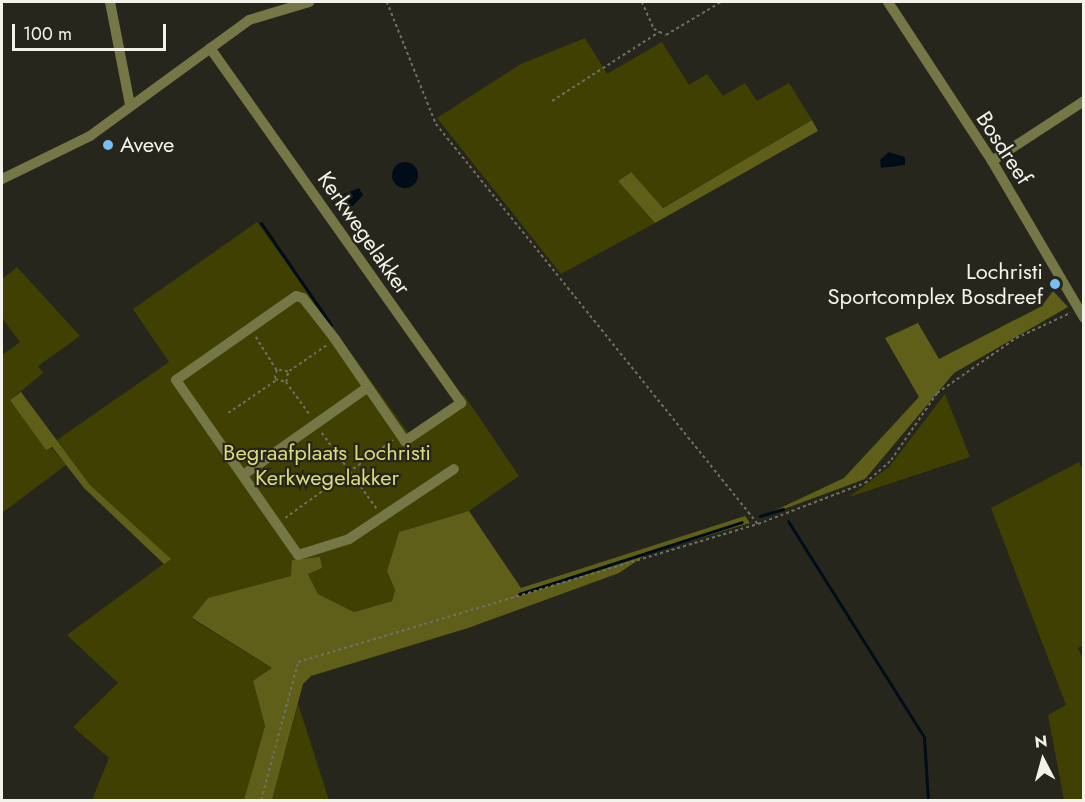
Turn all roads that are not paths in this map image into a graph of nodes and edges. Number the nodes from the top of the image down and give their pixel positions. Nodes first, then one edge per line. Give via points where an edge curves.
1 (110, 2) edge
2 (309, 2) edge
3 (888, 2) edge
4 (210, 48) junction
5 (1083, 101) edge
6 (130, 105) junction
7 (992, 161) junction
8 (2, 179) edge
9 (1081, 313) edge
10 (367, 388) junction
11 (454, 469) dead end
12 (243, 476) junction

1 - 6 street
2 - 4 street via 249,20
3 - 7 street, Bosdreef
4 - 6 street
4 - 10 street, Kerkwegelakker via 461,403 405,441
5 - 7 street
6 - 8 street via 90,136
7 - 9 street, Bosdreef
10 - 12 street
10 - 12 street via 303,298 296,296 250,327 176,380
11 - 12 street via 350,539 298,555

